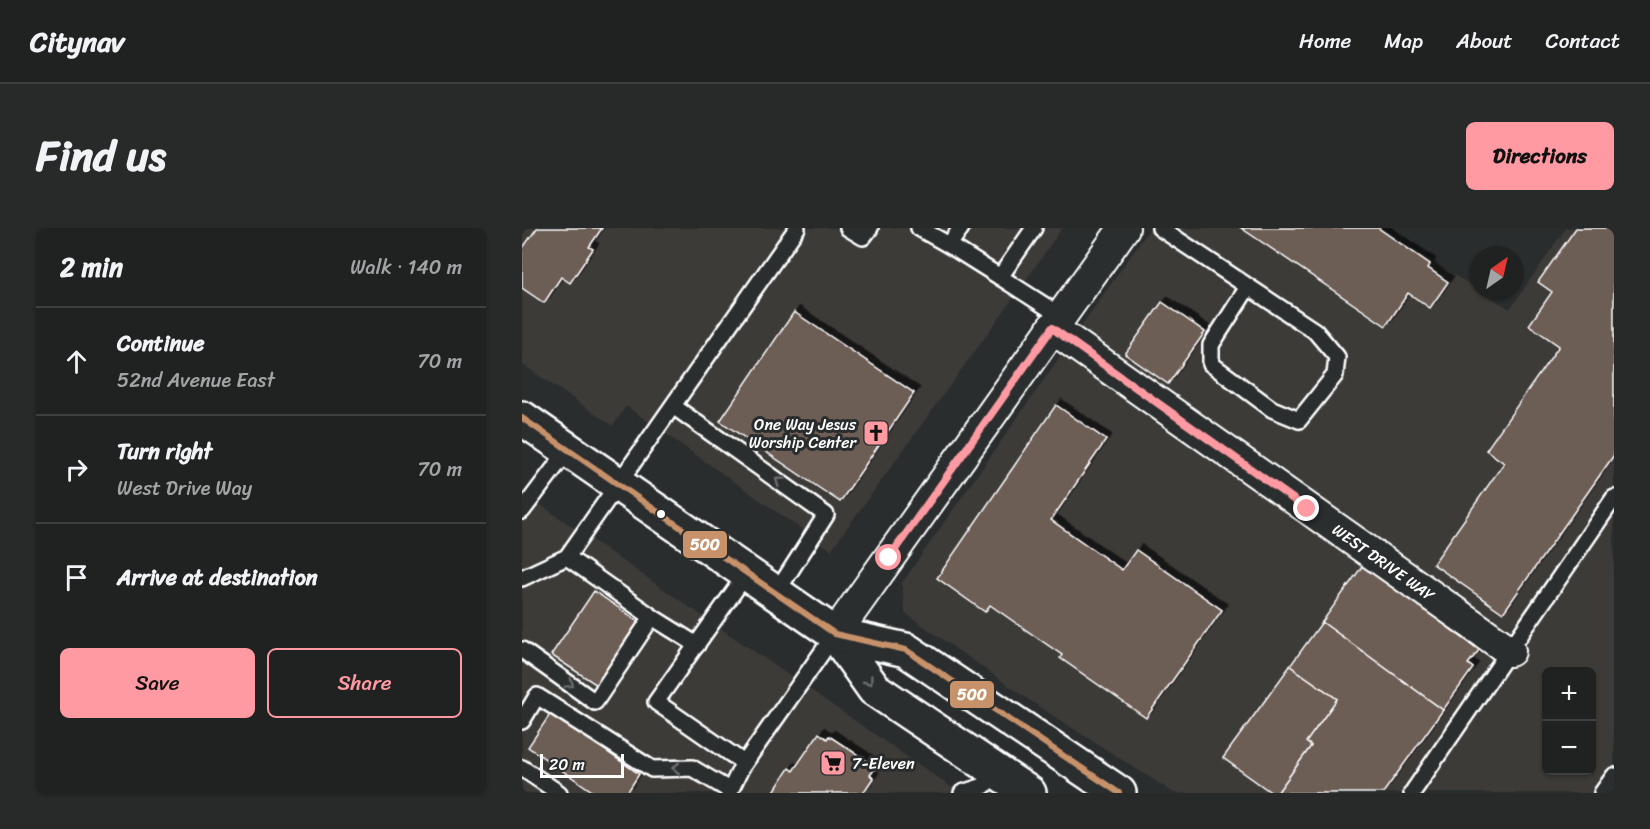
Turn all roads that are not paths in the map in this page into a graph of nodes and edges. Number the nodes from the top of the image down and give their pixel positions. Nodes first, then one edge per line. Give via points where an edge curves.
1 (797, 228) edge
2 (848, 228) edge
3 (870, 228) edge
4 (919, 228) edge
5 (961, 228) edge
6 (1034, 228) edge
7 (1124, 228) edge
8 (1160, 228) edge
9 (949, 245) junction
10 (1000, 277) junction
11 (1248, 287) junction
12 (1056, 322) junction
13 (673, 406) junction
14 (530, 428) edge
15 (568, 450) junction
16 (618, 484) junction
17 (1614, 498) edge
18 (522, 512) edge
19 (567, 557) junction
20 (747, 573) junction
21 (522, 578) edge
22 (776, 593) junction
23 (652, 617) junction
24 (835, 634) junction
25 (697, 645) junction
26 (522, 650) edge
27 (1510, 651) junction
28 (522, 721) edge
29 (744, 762) junction
30 (522, 768) edge
31 (997, 771) junction
32 (1614, 776) edge
33 (729, 791) edge
34 (559, 793) edge
35 (962, 793) edge
36 (1029, 793) edge
37 (1119, 793) edge
38 (1412, 793) edge
39 (1602, 793) edge

1 - 13 lane
2 - 3 lane via 863,237
4 - 9 lane
5 - 9 lane
6 - 10 lane
7 - 12 street
8 - 11 lane
9 - 10 lane
10 - 12 lane
11 - 11 lane via 1314,331 1337,357 1335,375 1299,420 1272,409 1211,364 1211,345
12 - 24 street
12 - 27 street, WEST DRIVE WAY
13 - 16 lane
22 -> 13 lane via 826,515
14 - 15 main road
15 - 16 main road
15 - 18 lane
16 - 19 lane
16 - 20 main road
17 - 27 lane
19 - 21 lane
19 - 23 lane
20 - 22 main road
20 - 25 lane
22 - 24 main road
23 - 25 lane
26 -> 23 lane via 595,702
24 - 29 lane
24 -> 31 main road via 874,689
24 - 37 main road via 906,650
25 - 29 lane via 656,702
27 - 38 lane
33 -> 28 lane via 692,768 652,769 537,696
29 - 33 lane
30 - 34 lane
31 - 35 lane via 984,786
31 - 36 main road
32 - 39 lane

